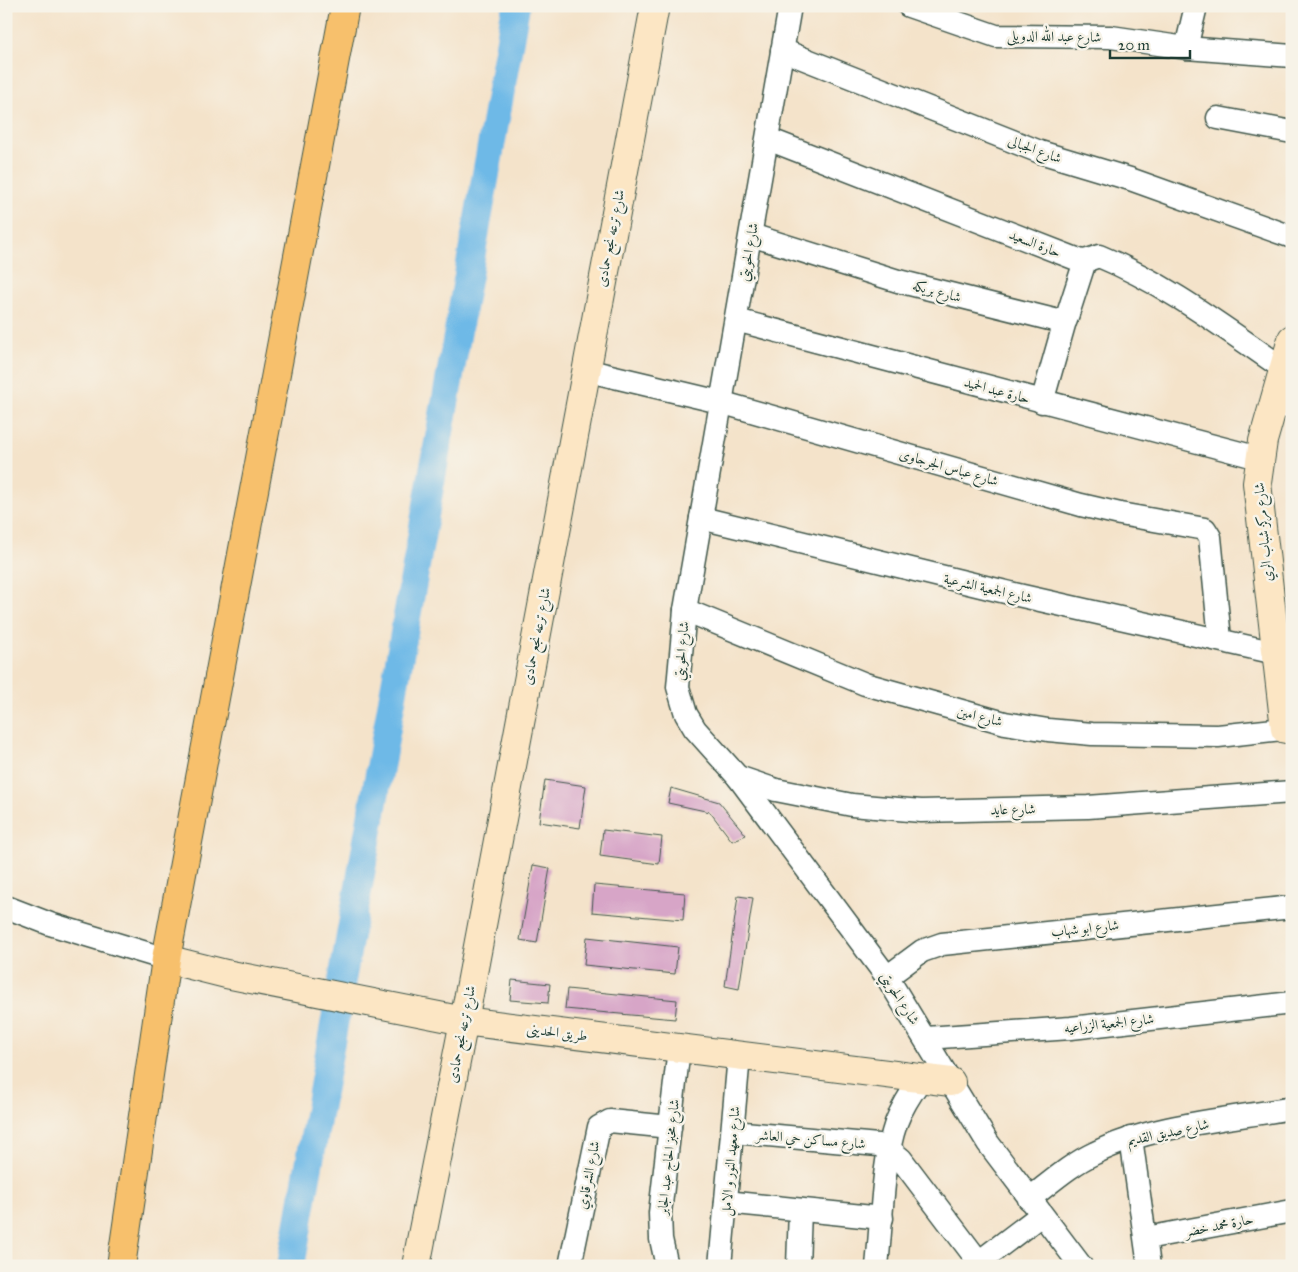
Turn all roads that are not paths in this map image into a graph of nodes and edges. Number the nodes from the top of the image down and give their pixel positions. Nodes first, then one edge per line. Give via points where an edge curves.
1 (345, 6) edge
2 (655, 6) edge
3 (790, 6) edge
4 (909, 6) edge
5 (1196, 6) edge
6 (1186, 48) junction
7 (782, 50) junction
8 (1292, 56) edge
9 (1218, 118) dead end
10 (1292, 132) edge
11 (768, 138) junction
12 (751, 235) junction
13 (1292, 237) edge
14 (1085, 260) junction
15 (736, 320) junction
16 (1065, 321) junction
17 (1292, 339) edge
18 (1284, 369) junction
19 (585, 370) junction
20 (720, 402) junction
21 (1042, 402) junction
22 (1282, 407) edge
23 (1259, 458) junction
24 (701, 518) junction
25 (684, 610) junction
26 (1220, 639) junction
27 (1276, 653) junction
28 (1288, 729) edge
29 (738, 777) junction
30 (1292, 792) edge
31 (6, 907) edge
32 (1292, 907) edge
33 (166, 959) junction
34 (887, 977) junction
35 (1292, 1003) edge
36 (464, 1021) junction
37 (926, 1038) junction
38 (680, 1048) junction
39 (739, 1056) junction
40 (921, 1079) junction
41 (951, 1082) junction
42 (1292, 1108) edge
43 (670, 1127) junction
44 (733, 1132) junction
45 (1131, 1138) junction
46 (889, 1149) junction
47 (726, 1202) junction
48 (1035, 1207) junction
49 (800, 1210) junction
50 (1292, 1211) edge
51 (882, 1218) junction
52 (1146, 1238) junction
53 (980, 1264) edge
54 (122, 1266) edge
55 (416, 1266) edge
56 (570, 1266) edge
57 (666, 1266) edge
58 (720, 1266) edge
59 (798, 1266) edge
60 (877, 1266) edge
61 (1081, 1266) edge
62 (1149, 1266) edge

1 - 33 main road
2 - 19 street, شارع ترعه نجع حمادى
3 - 7 street, شارع الحويتي
4 - 6 street, شارع عبد الله الدويلى via 996,36 1111,37
5 - 6 street
6 - 8 street, شارع عبد الله الدويلى
7 - 11 street, شارع الحويتي
7 - 13 street, شارع الجبالى via 1040,152 1130,179
9 - 10 street
11 - 12 street, شارع الحويتي
11 - 14 street, حارة السعيد
12 - 15 street, شارع الحويتي
12 - 16 street, شارع بريكه via 957,297
14 - 16 street
14 - 18 street, حارة السعيد via 1099,256 1156,283
15 - 20 street, شارع الحويتي
15 - 21 street, حارة عبد الحميد
16 - 21 street
17 - 18 street, شارع مركز شباب الري
18 - 22 street, شارع مركز شباب الري
19 - 20 street, شارع عباس الجرجاوى
19 - 36 street, شارع ترعه نجع حمادى
20 - 24 street, شارع الحويتي
20 - 26 street, شارع عباس الجرجاوى via 1081,505 1205,529 1210,537
21 - 23 street, حارة عبد الحميد
22 - 23 street, شارع مركز شباب الري
23 - 27 street, شارع مركز شباب الري via 1257,483
24 - 25 street, شارع الحويتي
24 - 26 street, شارع الجمعية الشرعية via 1018,595
25 - 28 street, شارع امين via 866,684 1005,723 1092,734 1218,736
25 - 29 street, شارع الحويتي via 677,678 680,696 700,737
26 - 27 street, شارع الجمعية الشرعية
27 - 28 street, شارع مركز شباب الري
29 - 30 street, شارع عايد via 776,790 852,806 921,811 1088,807
29 - 34 street, شارع الحويتي
31 - 33 street via 50,924
32 - 34 street, شارع ابو شهاب via 942,944 922,952
33 - 36 street, طريق الحدينى
33 - 54 main road
34 - 37 street, شارع الحويتي
35 - 37 street, شارع الجمعية الزراعيه via 1071,1028
36 - 38 street, طريق الحدينى
36 - 55 street, شارع ترعه نجع حمادى
37 - 41 street, شارع الحويتي
38 - 39 street, طريق الحدينى
38 - 43 street, شارع مخبز الحاج عبد الجابر
39 - 40 street, طريق الحدينى
39 - 44 street, شارع معهد النور و الامل
40 - 41 street, طريق الحدينى
40 - 46 street via 896,1123
41 - 48 street, شارع الحويتي via 988,1143
42 - 45 street, شارع صديق القديم
43 - 56 street, شارع الشرقاوي via 610,1122 599,1127
43 - 57 street, شارع مخبز الحاج عبد الجابر via 660,1212
44 - 46 street, شارع مساكن حي العاشر via 878,1145
44 - 47 street, شارع معهد النور و الامل
45 - 48 street, شارع صديق القديم via 1093,1154
45 - 52 street
46 - 51 street
46 - 53 street via 901,1159
47 - 49 street
47 - 58 street, شارع معهد النور و الامل
48 - 53 street, شارع صديق القديم
48 - 61 street, شارع الحويتي
49 - 51 street
49 - 59 street
50 - 52 street, حارة محمد خضر
51 - 60 street
52 - 62 street

